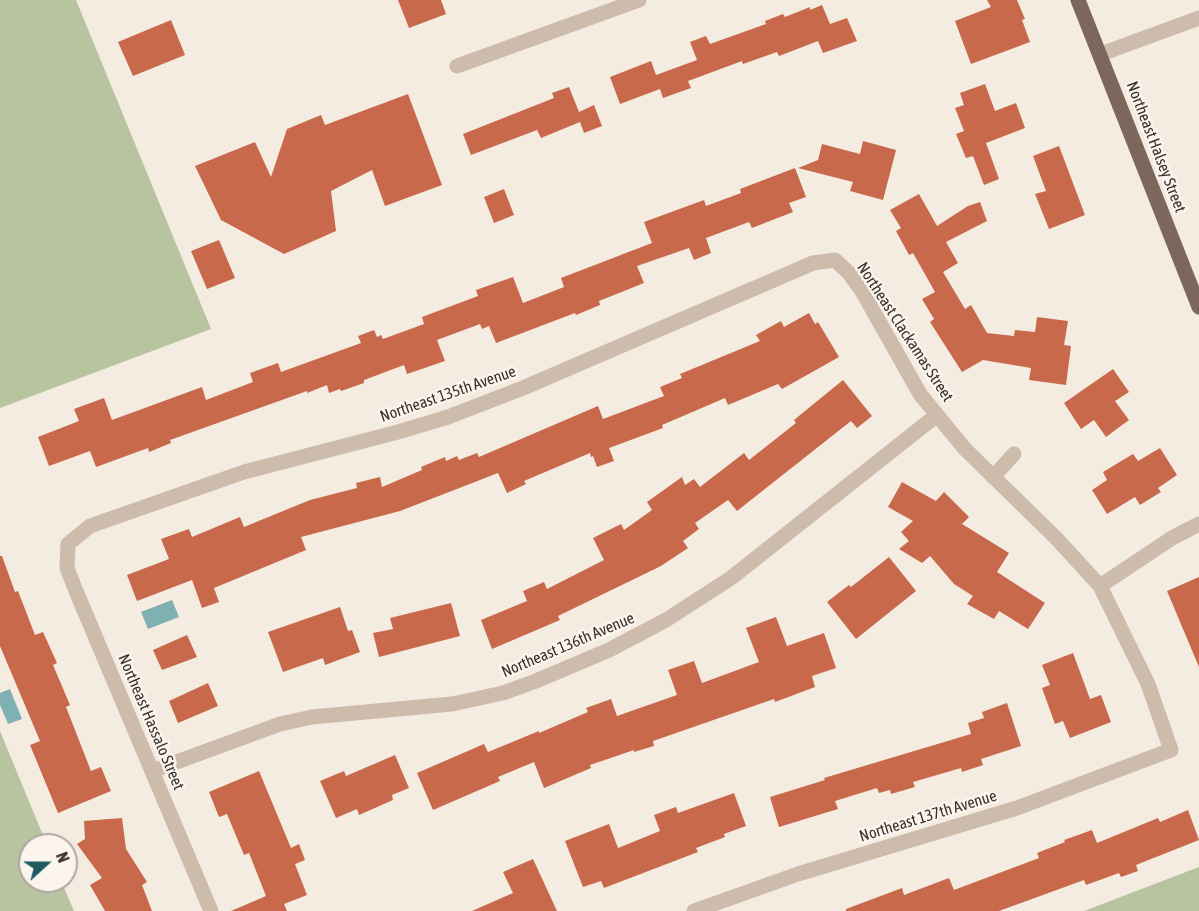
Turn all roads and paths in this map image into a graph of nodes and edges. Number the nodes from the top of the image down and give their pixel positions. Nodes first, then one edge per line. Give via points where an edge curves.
1 (639, 0) edge
2 (1078, 0) edge
3 (1199, 18) edge
4 (1101, 54) junction
5 (457, 66) dead end
6 (835, 260) joint
7 (1199, 307) edge
8 (937, 415) junction
9 (1014, 453) dead end
10 (993, 477) junction
11 (1199, 524) edge
12 (68, 544) joint
13 (1100, 586) junction
14 (1172, 750) joint
15 (152, 771) junction
16 (211, 911) edge
17 (694, 911) edge

1 - 5 street
2 - 4 main road, Northeast Halsey Street
3 - 4 street
4 - 7 main road, Northeast Halsey Street
6 - 8 street, Northeast Clackamas Street via 862,291 920,394
6 - 12 street, Northeast 135th Avenue via 813,263 448,417 244,472 90,526
8 - 10 street, Northeast Clackamas Street
8 - 15 street, Northeast 136th Avenue via 731,578 666,620 609,650 503,693 452,704 302,719
9 - 10 street
10 - 13 street, Northeast Clackamas Street
11 - 13 street
12 - 15 street, Northeast Hassalo Street via 67,568
13 - 14 street, Northeast Clackamas Street via 1148,684
14 - 17 street, Northeast 137th Avenue via 1017,808 798,874
15 - 16 street, Northeast Hassalo Street

